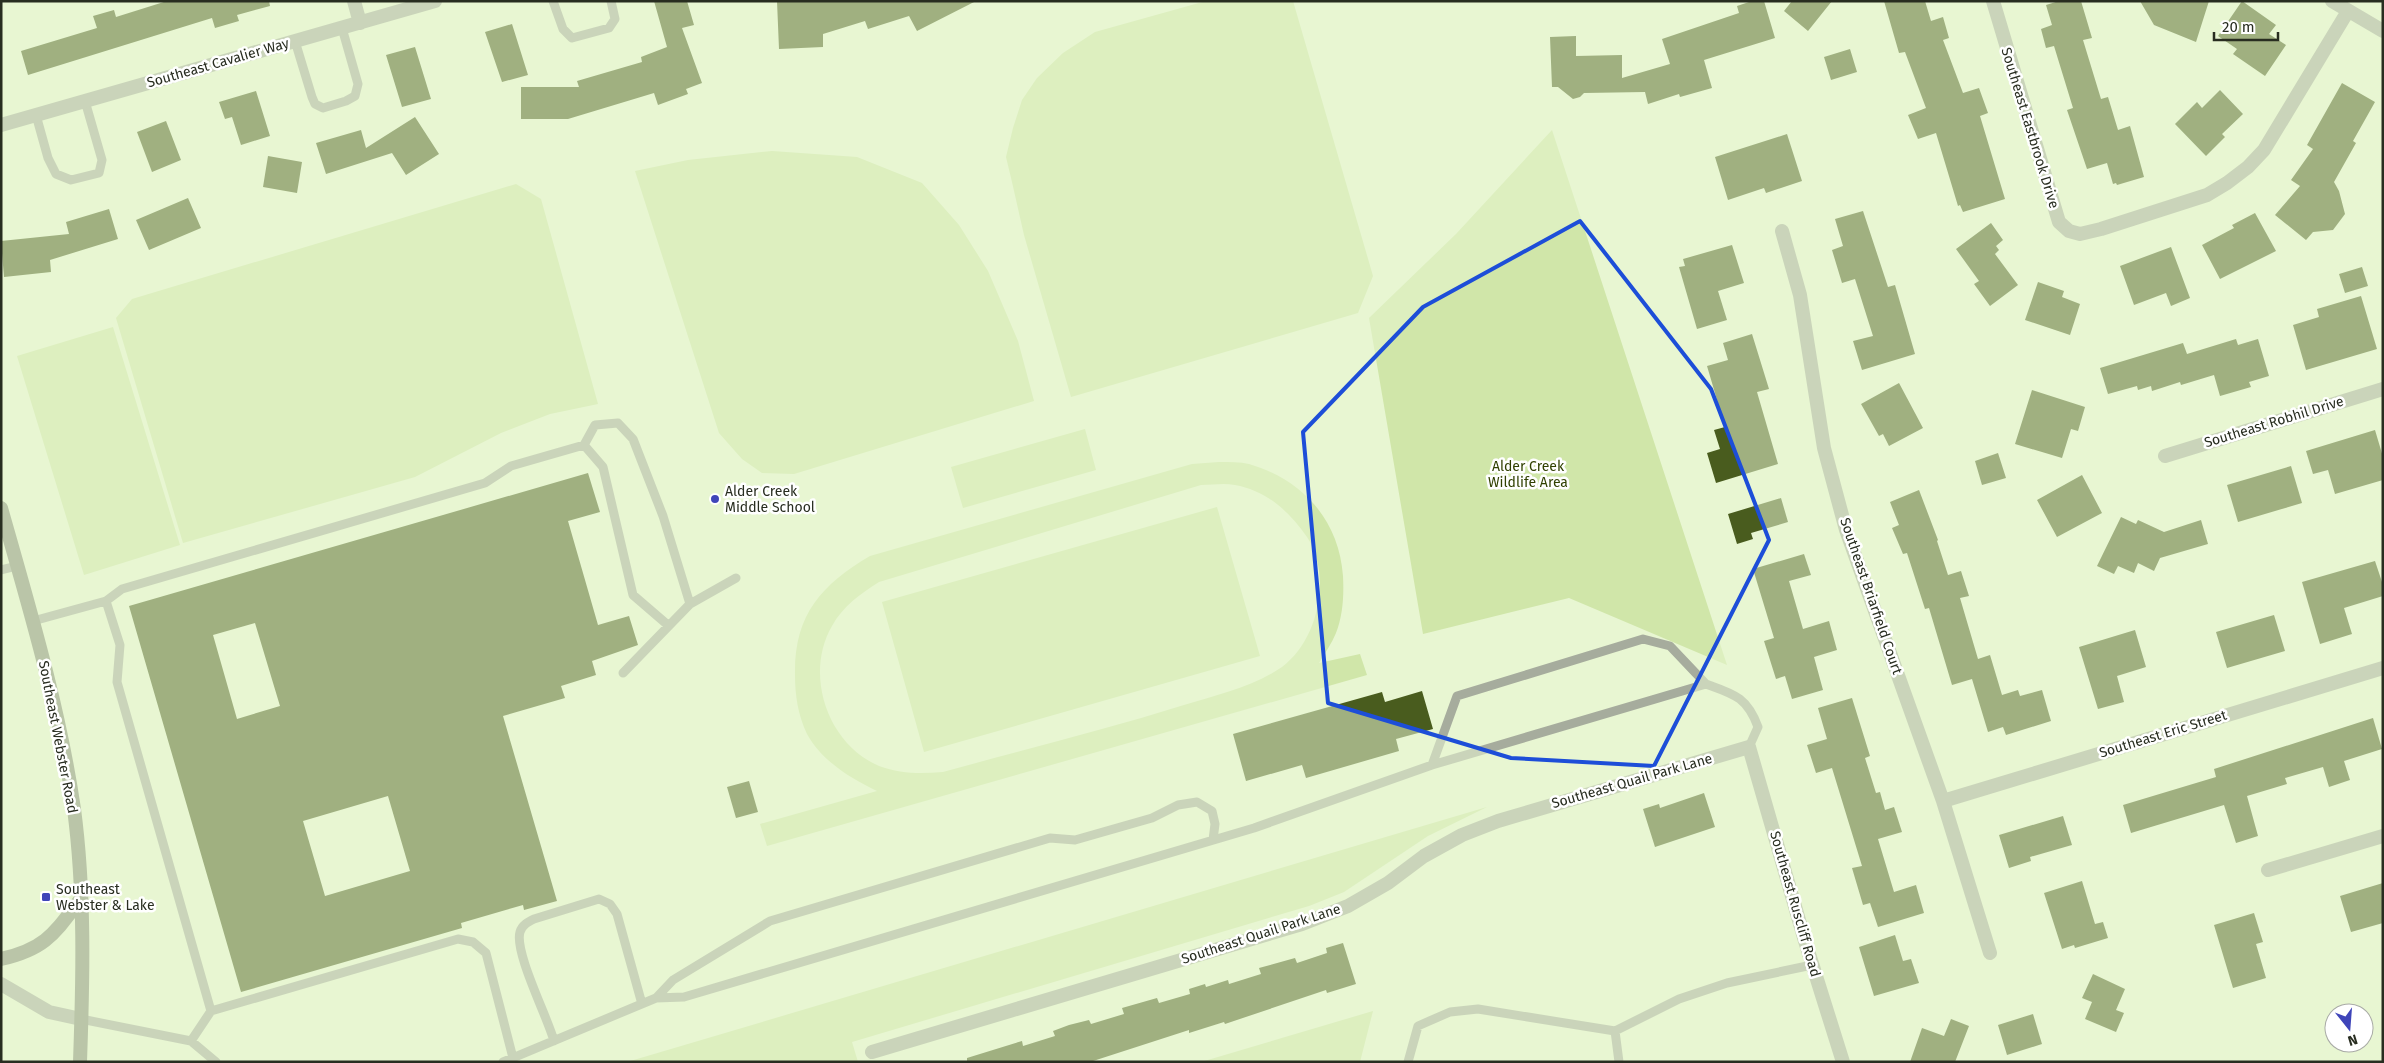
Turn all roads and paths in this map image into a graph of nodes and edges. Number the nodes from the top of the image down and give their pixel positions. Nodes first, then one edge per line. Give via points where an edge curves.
1 (354, 1) edge
2 (435, 1) edge
3 (553, 1) edge
4 (611, 1) edge
5 (1993, 1) edge
6 (2332, 1) edge
7 (2348, 11) junction
8 (360, 23) junction
9 (342, 28) junction
10 (2383, 31) edge
11 (295, 41) junction
12 (85, 101) junction
13 (36, 115) junction
14 (1, 125) edge
15 (1782, 230) dead end
16 (2383, 388) edge
17 (584, 445) junction
18 (2165, 456) dead end
19 (1, 508) edge
20 (17, 566) junction
21 (1, 570) edge
22 (736, 578) dead end
23 (106, 601) junction
24 (690, 604) junction
25 (33, 621) junction
26 (669, 626) junction
27 (2383, 668) edge
28 (623, 672) dead end
29 (1706, 684) junction
30 (1749, 747) junction
31 (1432, 765) junction
32 (1944, 801) junction
33 (2383, 836) edge
34 (1213, 840) junction
35 (2268, 870) dead end
36 (80, 900) junction
37 (1990, 953) dead end
38 (1, 959) edge
39 (1812, 965) junction
40 (1, 984) edge
41 (656, 998) junction
42 (642, 1004) junction
43 (211, 1011) junction
44 (81, 1019) junction
45 (1615, 1031) junction
46 (554, 1040) junction
47 (191, 1041) junction
48 (872, 1052) dead end
49 (513, 1058) junction
50 (80, 1062) edge
51 (216, 1062) edge
52 (503, 1062) edge
53 (1408, 1062) edge
54 (1619, 1062) edge
55 (1843, 1062) edge

1 - 8 street
2 - 8 street, Southeast Cavalier Way
3 - 4 lane via 563,29 572,38 609,28 615,18
5 - 7 street, Southeast Eastbrook Drive via 2059,222 2069,231 2080,234 2207,195 2248,167 2276,133
6 - 7 street
7 - 10 street
8 - 9 street, Southeast Cavalier Way
9 - 11 street, Southeast Cavalier Way
9 - 11 lane via 358,84 356,96 322,108 312,97
11 - 12 street, Southeast Cavalier Way
12 - 13 street, Southeast Cavalier Way
12 - 13 lane via 102,160 99,173 71,180 56,174
13 - 14 street, Southeast Cavalier Way
15 - 32 street, Southeast Briarfield Court via 1800,295 1824,448 1846,530
16 - 18 street, Southeast Robhil Drive
17 - 23 lane via 511,466 485,483 122,589
17 - 24 lane via 595,425 618,423 633,439 664,516
17 - 26 lane via 602,467 633,595
19 - 20 main road, Southeast Webster Road
20 - 21 lane
20 - 25 main road, Southeast Webster Road
22 - 24 lane
23 - 25 lane
23 - 43 lane via 120,645 117,682
24 - 26 lane
25 - 36 main road, Southeast Webster Road via 69,776
26 - 28 lane
27 - 32 street, Southeast Eric Street
29 - 30 lane via 1737,696 1752,710 1758,727
29 - 31 lane
29 - 31 lane via 1670,646 1643,639 1457,696
30 - 39 street, Southeast Ruscliff Road
30 - 48 street, Southeast Quail Park Lane via 1498,821 1462,835 1348,906 1302,924
31 - 34 lane
32 - 37 street, Southeast Briarfield Court
33 - 35 street
34 - 41 lane via 684,997
34 - 41 lane via 1215,824 1212,812 1197,802 1178,805 1152,818 1074,840 1050,838 770,921 674,980
36 - 38 main road via 44,942 25,953
36 - 44 main road, Southeast Webster Road
39 - 45 lane via 1718,986 1678,999
39 - 55 street, Southeast Ruscliff Road
40 - 44 street via 49,1012
41 - 42 lane
42 - 46 lane
42 - 46 lane via 617,914 610,904 599,899 534,919 520,930 519,941
43 - 47 lane
43 - 49 lane via 458,939 473,942 486,953
44 - 47 lane
44 - 50 main road, Southeast Webster Road
45 - 53 lane via 1478,1009 1450,1012 1418,1026
45 - 54 lane
46 - 49 lane
47 - 51 lane
49 - 52 lane

